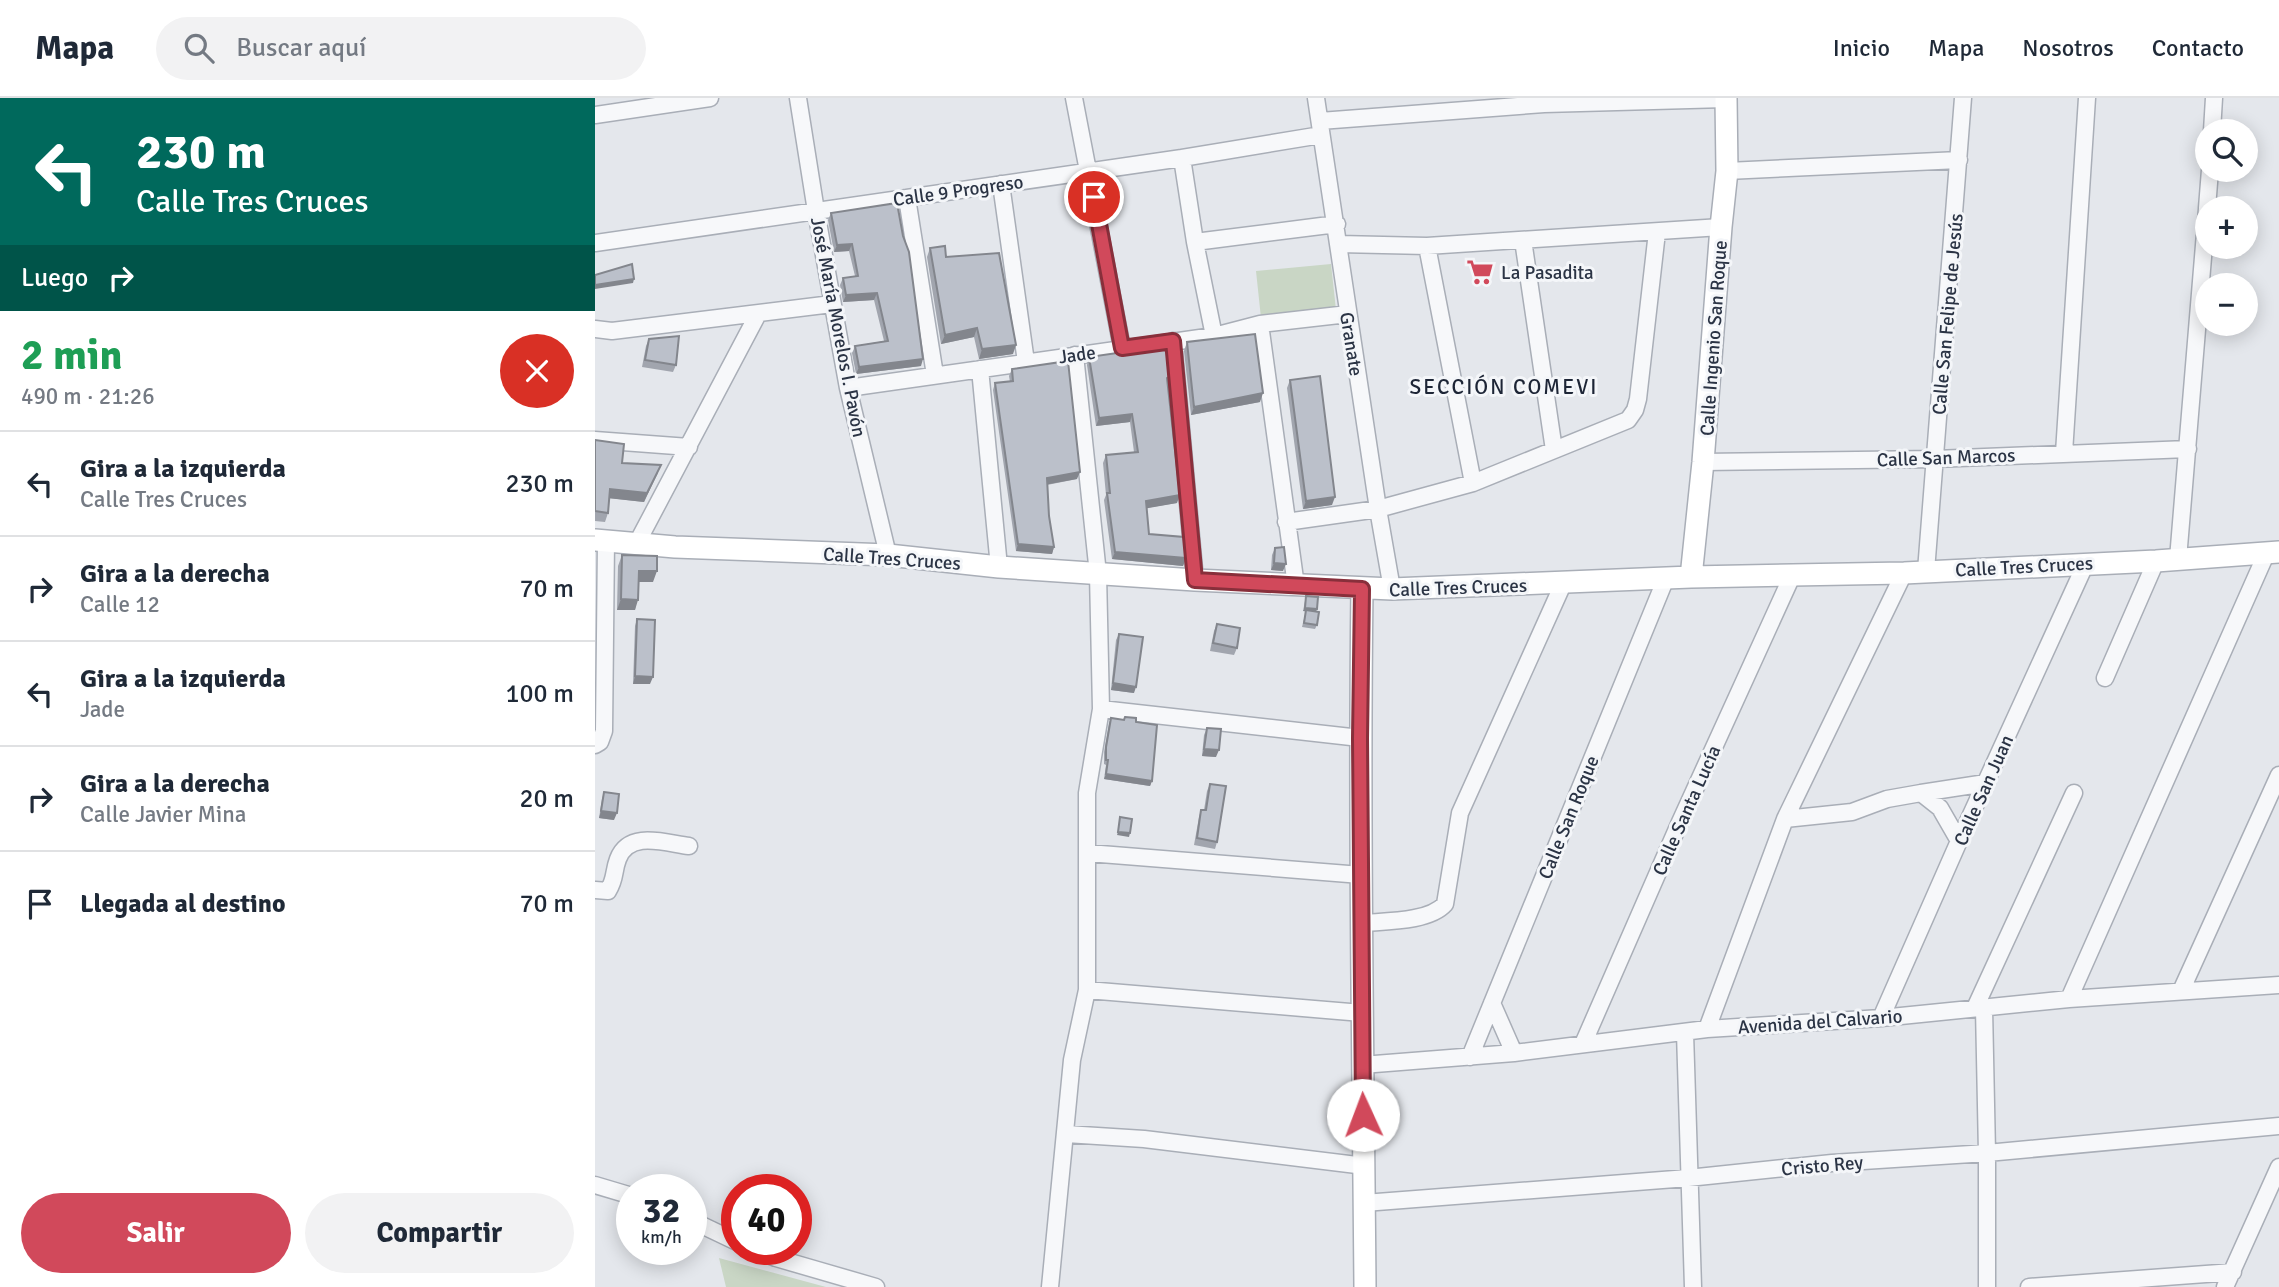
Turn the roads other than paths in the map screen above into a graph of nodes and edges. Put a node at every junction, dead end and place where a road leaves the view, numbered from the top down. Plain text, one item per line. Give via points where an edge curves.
1 (711, 98) edge
2 (799, 98) edge
3 (1074, 98) edge
4 (1316, 98) edge
5 (1726, 98) edge
6 (1963, 98) edge
7 (2087, 98) edge
8 (2214, 98) edge
9 (1544, 101) edge
10 (595, 115) edge
11 (2213, 119) edge
12 (1320, 128) junction
13 (1182, 158) junction
14 (1959, 160) junction
15 (1727, 171) junction
16 (1089, 172) junction
17 (1001, 184) junction
18 (907, 198) junction
19 (816, 211) junction
20 (1337, 224) junction
21 (1721, 226) junction
22 (1657, 232) junction
23 (1523, 240) junction
24 (1195, 242) junction
25 (595, 243) edge
26 (1339, 244) junction
27 (1427, 246) junction
28 (2203, 259) edge
29 (832, 304) junction
30 (758, 314) junction
31 (1348, 314) junction
32 (1260, 324) junction
33 (595, 329) edge
34 (1213, 336) junction
35 (1173, 341) junction
36 (1122, 348) junction
37 (1075, 355) junction
38 (1026, 362) junction
39 (980, 369) junction
40 (935, 375) junction
41 (848, 388) junction
42 (595, 440) edge
43 (689, 447) junction
44 (2188, 449) junction
45 (1554, 450) junction
46 (2064, 453) junction
47 (1935, 458) junction
48 (1703, 463) junction
49 (1473, 483) junction
50 (1378, 509) junction
51 (1286, 522) junction
52 (600, 540) edge
53 (637, 543) junction
54 (2273, 552) edge
55 (888, 555) junction
56 (2167, 560) junction
57 (2086, 563) junction
58 (999, 566) junction
59 (1926, 571) junction
60 (1904, 573) junction
61 (1098, 574) junction
62 (1792, 576) junction
63 (1691, 577) junction
64 (1666, 578) junction
65 (1195, 580) junction
66 (1563, 584) junction
67 (1296, 586) junction
68 (1362, 589) junction
69 (1392, 589) junction
70 (2105, 678) dead end
71 (1101, 709) junction
72 (1360, 738) junction
73 (598, 742) edge
74 (2279, 775) edge
75 (1986, 783) junction
76 (1921, 793) junction
77 (2074, 793) dead end
78 (1785, 819) junction
79 (1959, 841) junction
80 (689, 846) dead end
81 (1088, 853) junction
82 (1361, 875) junction
83 (601, 891) edge
84 (1363, 923) junction
85 (2279, 985) edge
86 (1087, 990) junction
87 (2181, 991) junction
88 (2069, 999) junction
89 (1492, 1003) junction
90 (1979, 1008) junction
91 (1361, 1013) junction
92 (1881, 1018) junction
93 (1707, 1029) junction
94 (1685, 1033) junction
95 (1583, 1044) junction
96 (1514, 1053) junction
97 (1470, 1056) junction
98 (1361, 1065) junction
99 (2279, 1126) edge
100 (1066, 1134) junction
101 (1987, 1153) junction
102 (1364, 1166) junction
103 (2279, 1167) edge
104 (1688, 1178) junction
105 (595, 1185) edge
106 (616, 1191) edge
107 (1364, 1203) junction
108 (800, 1265) edge
109 (2233, 1272) junction
110 (876, 1287) edge
111 (1050, 1287) edge
112 (1365, 1287) edge
113 (1693, 1287) edge
114 (1987, 1287) edge
115 (2029, 1287) edge
116 (2225, 1287) edge

1 - 10 street
2 - 19 street, José María Morelos I. Pavón
3 - 16 street
4 - 12 street, Granate
5 - 9 street, Calle 9 Progreso
5 - 15 street, Calle Ingenio San Roque
6 - 14 street, Calle San Felipe de Jesús
7 - 46 street
8 - 11 street
9 - 12 street, Calle 9 Progreso
12 - 13 street, Calle 9 Progreso
12 - 20 street, Granate
13 - 16 street, Calle 9 Progreso
13 - 24 street
14 - 15 street
14 - 47 street, Calle San Felipe de Jesús
15 - 21 street, Calle Ingenio San Roque
16 - 17 street, Calle 9 Progreso
16 - 36 street
17 - 18 street, Calle 9 Progreso
17 - 38 street
18 - 19 street, Calle 9 Progreso
18 - 40 street
19 - 25 street, Calle 9 Progreso
19 - 29 street, José María Morelos I. Pavón
20 - 24 street
20 - 26 street, Granate
21 - 22 street
21 - 48 street, Calle Ingenio San Roque
22 - 23 street
22 - 45 street via 1635,410 1623,423
23 - 27 street
23 - 45 street
24 - 34 street
26 - 27 street
26 - 31 street, Granate
27 - 49 street
28 - 44 street
29 - 30 street
29 - 41 street, José María Morelos I. Pavón
30 - 33 street via 612,331
30 - 43 street
31 - 32 street, Jade
31 - 50 street, Granate
32 - 34 street, Jade
32 - 51 street
34 - 35 street, Jade
35 - 36 street, Jade
35 - 65 street
36 - 37 street, Jade
37 - 38 street, Jade
37 - 61 street
38 - 39 street, Jade
39 - 40 street, Jade
39 - 58 street
40 - 41 street, Jade
41 - 55 street, José María Morelos I. Pavón
42 - 43 street
43 - 53 street
44 - 46 street, Calle San Marcos
44 - 56 street
45 - 49 street
46 - 47 street, Calle San Marcos
47 - 48 street, Calle San Marcos
47 - 59 street, Calle San Felipe de Jesús
48 - 63 street, Calle Ingenio San Roque
49 - 50 street
50 - 51 street
50 - 69 street, Granate
51 - 67 street
52 - 53 street, Calle Tres Cruces
52 - 73 street via 604,731
53 - 55 street, Calle Tres Cruces
54 - 56 street, Calle Tres Cruces
54 - 88 street
55 - 58 street, Calle Tres Cruces
56 - 57 street, Calle Tres Cruces
56 - 70 street
57 - 59 street, Calle Tres Cruces
57 - 75 street, Calle San Juan
58 - 61 street, Calle Tres Cruces
59 - 60 street, Calle Tres Cruces
60 - 62 street, Calle Tres Cruces
60 - 78 street
61 - 65 street, Calle Tres Cruces
61 - 71 street
62 - 63 street, Calle Tres Cruces
62 - 95 street, Calle Santa Lucía
63 - 64 street, Calle Tres Cruces
64 - 66 street, Calle Tres Cruces
64 - 89 street, Calle San Roque
65 - 67 street, Calle Tres Cruces
66 - 69 street, Calle Tres Cruces
66 - 84 street via 1460,813 1445,904 1418,917
67 - 68 street, Calle Tres Cruces
68 - 69 street, Calle Tres Cruces
68 - 72 street
71 - 72 street
71 - 81 street via 1087,793
72 - 82 street
74 - 87 street
75 - 76 street
75 - 79 street, Calle San Juan
76 - 78 street via 1851,812
76 - 79 street via 1940,808
77 - 90 street
78 - 93 street
79 - 92 street, Calle San Juan
80 - 83 street via 630,842 616,861 614,881
81 - 82 street
81 - 86 street
82 - 84 street
84 - 91 street
85 - 87 street, Avenida del Calvario
86 - 91 street
86 - 100 street via 1072,1060
87 - 88 street, Avenida del Calvario
88 - 90 street, Avenida del Calvario
89 - 96 street
89 - 97 street, Calle San Roque
90 - 92 street, Avenida del Calvario
90 - 101 street
91 - 98 street
92 - 93 street, Avenida del Calvario
93 - 94 street, Avenida del Calvario
94 - 95 street, Avenida del Calvario
94 - 104 street
95 - 96 street, Avenida del Calvario
96 - 97 street, Avenida del Calvario
97 - 98 street, Avenida del Calvario
98 - 102 street
99 - 101 street, Cristo Rey
100 - 102 street
100 - 111 street
101 - 104 street, Cristo Rey
101 - 114 street
102 - 107 street
103 - 109 street
104 - 107 street, Cristo Rey
104 - 113 street
105 - 106 street
107 - 112 street
108 - 110 street
109 - 115 street
109 - 116 street

